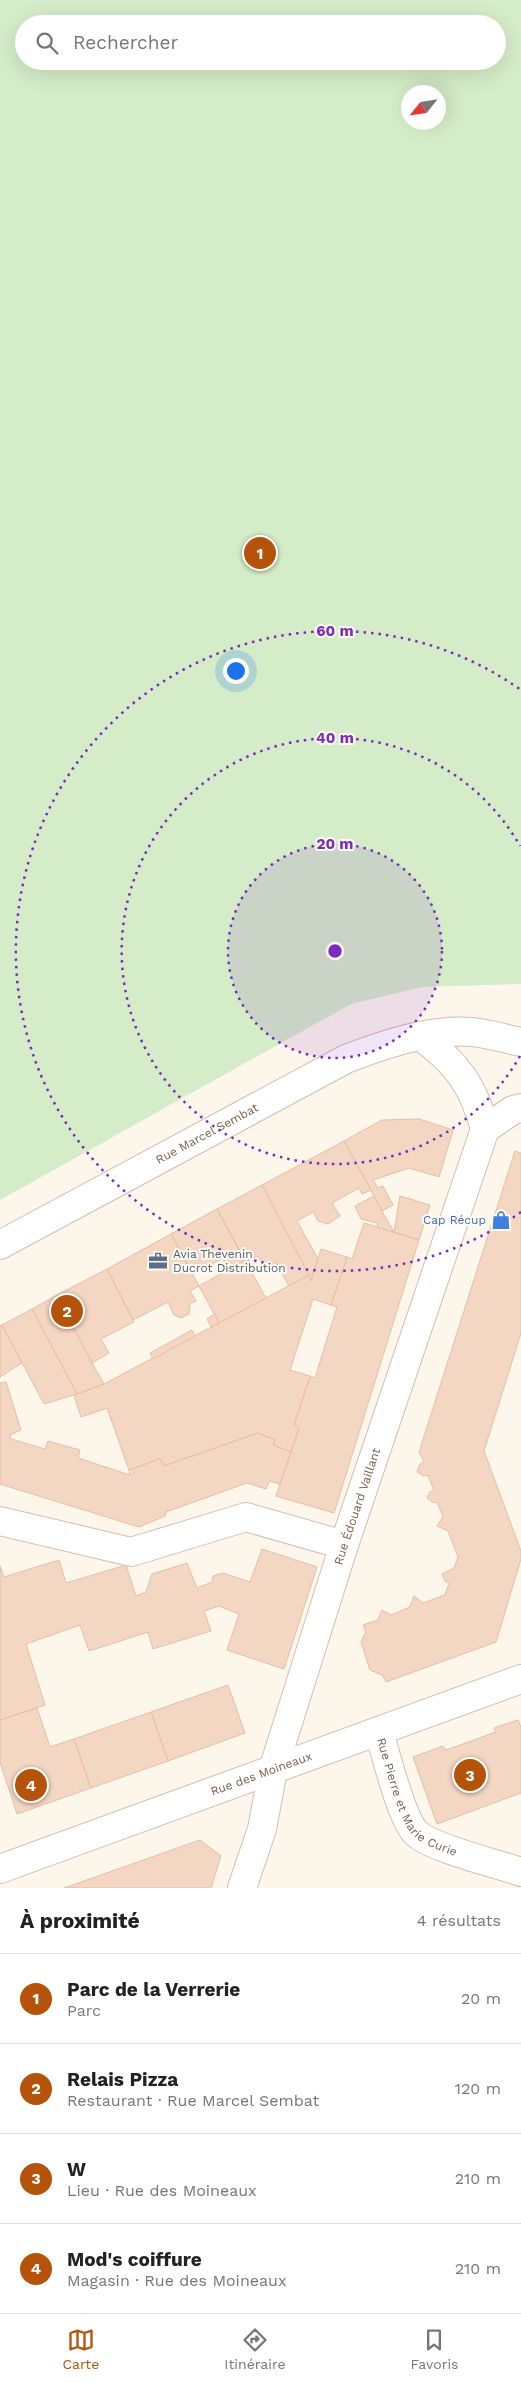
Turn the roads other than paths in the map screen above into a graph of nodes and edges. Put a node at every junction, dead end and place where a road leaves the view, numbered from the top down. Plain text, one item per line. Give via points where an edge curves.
1 (420, 1036) junction
2 (521, 1042) edge
3 (521, 1108) edge
4 (485, 1129) junction
5 (0, 1245) edge
6 (0, 1521) edge
7 (344, 1545) junction
8 (521, 1679) edge
9 (379, 1732) junction
10 (273, 1770) junction
11 (4, 1868) edge
12 (521, 1872) edge
13 (242, 1888) edge

1 - 2 street, Rue Marcel Sembat via 472,1032
1 - 4 street via 457,1067 472,1090
1 - 5 street, Rue Marcel Sembat via 384,1044 346,1059
3 - 4 street
4 - 7 street, Rue Édouard Vaillant
6 - 7 street via 131,1552 246,1517
7 - 10 street, Rue Édouard Vaillant
8 - 9 street, Rue des Moineaux
9 - 10 street, Rue des Moineaux
9 - 12 street, Rue Pierre et Marie Curie via 407,1818 416,1833 433,1843
10 - 11 street, Rue des Moineaux
10 - 13 street, Rue Édouard Vaillant via 262,1829

